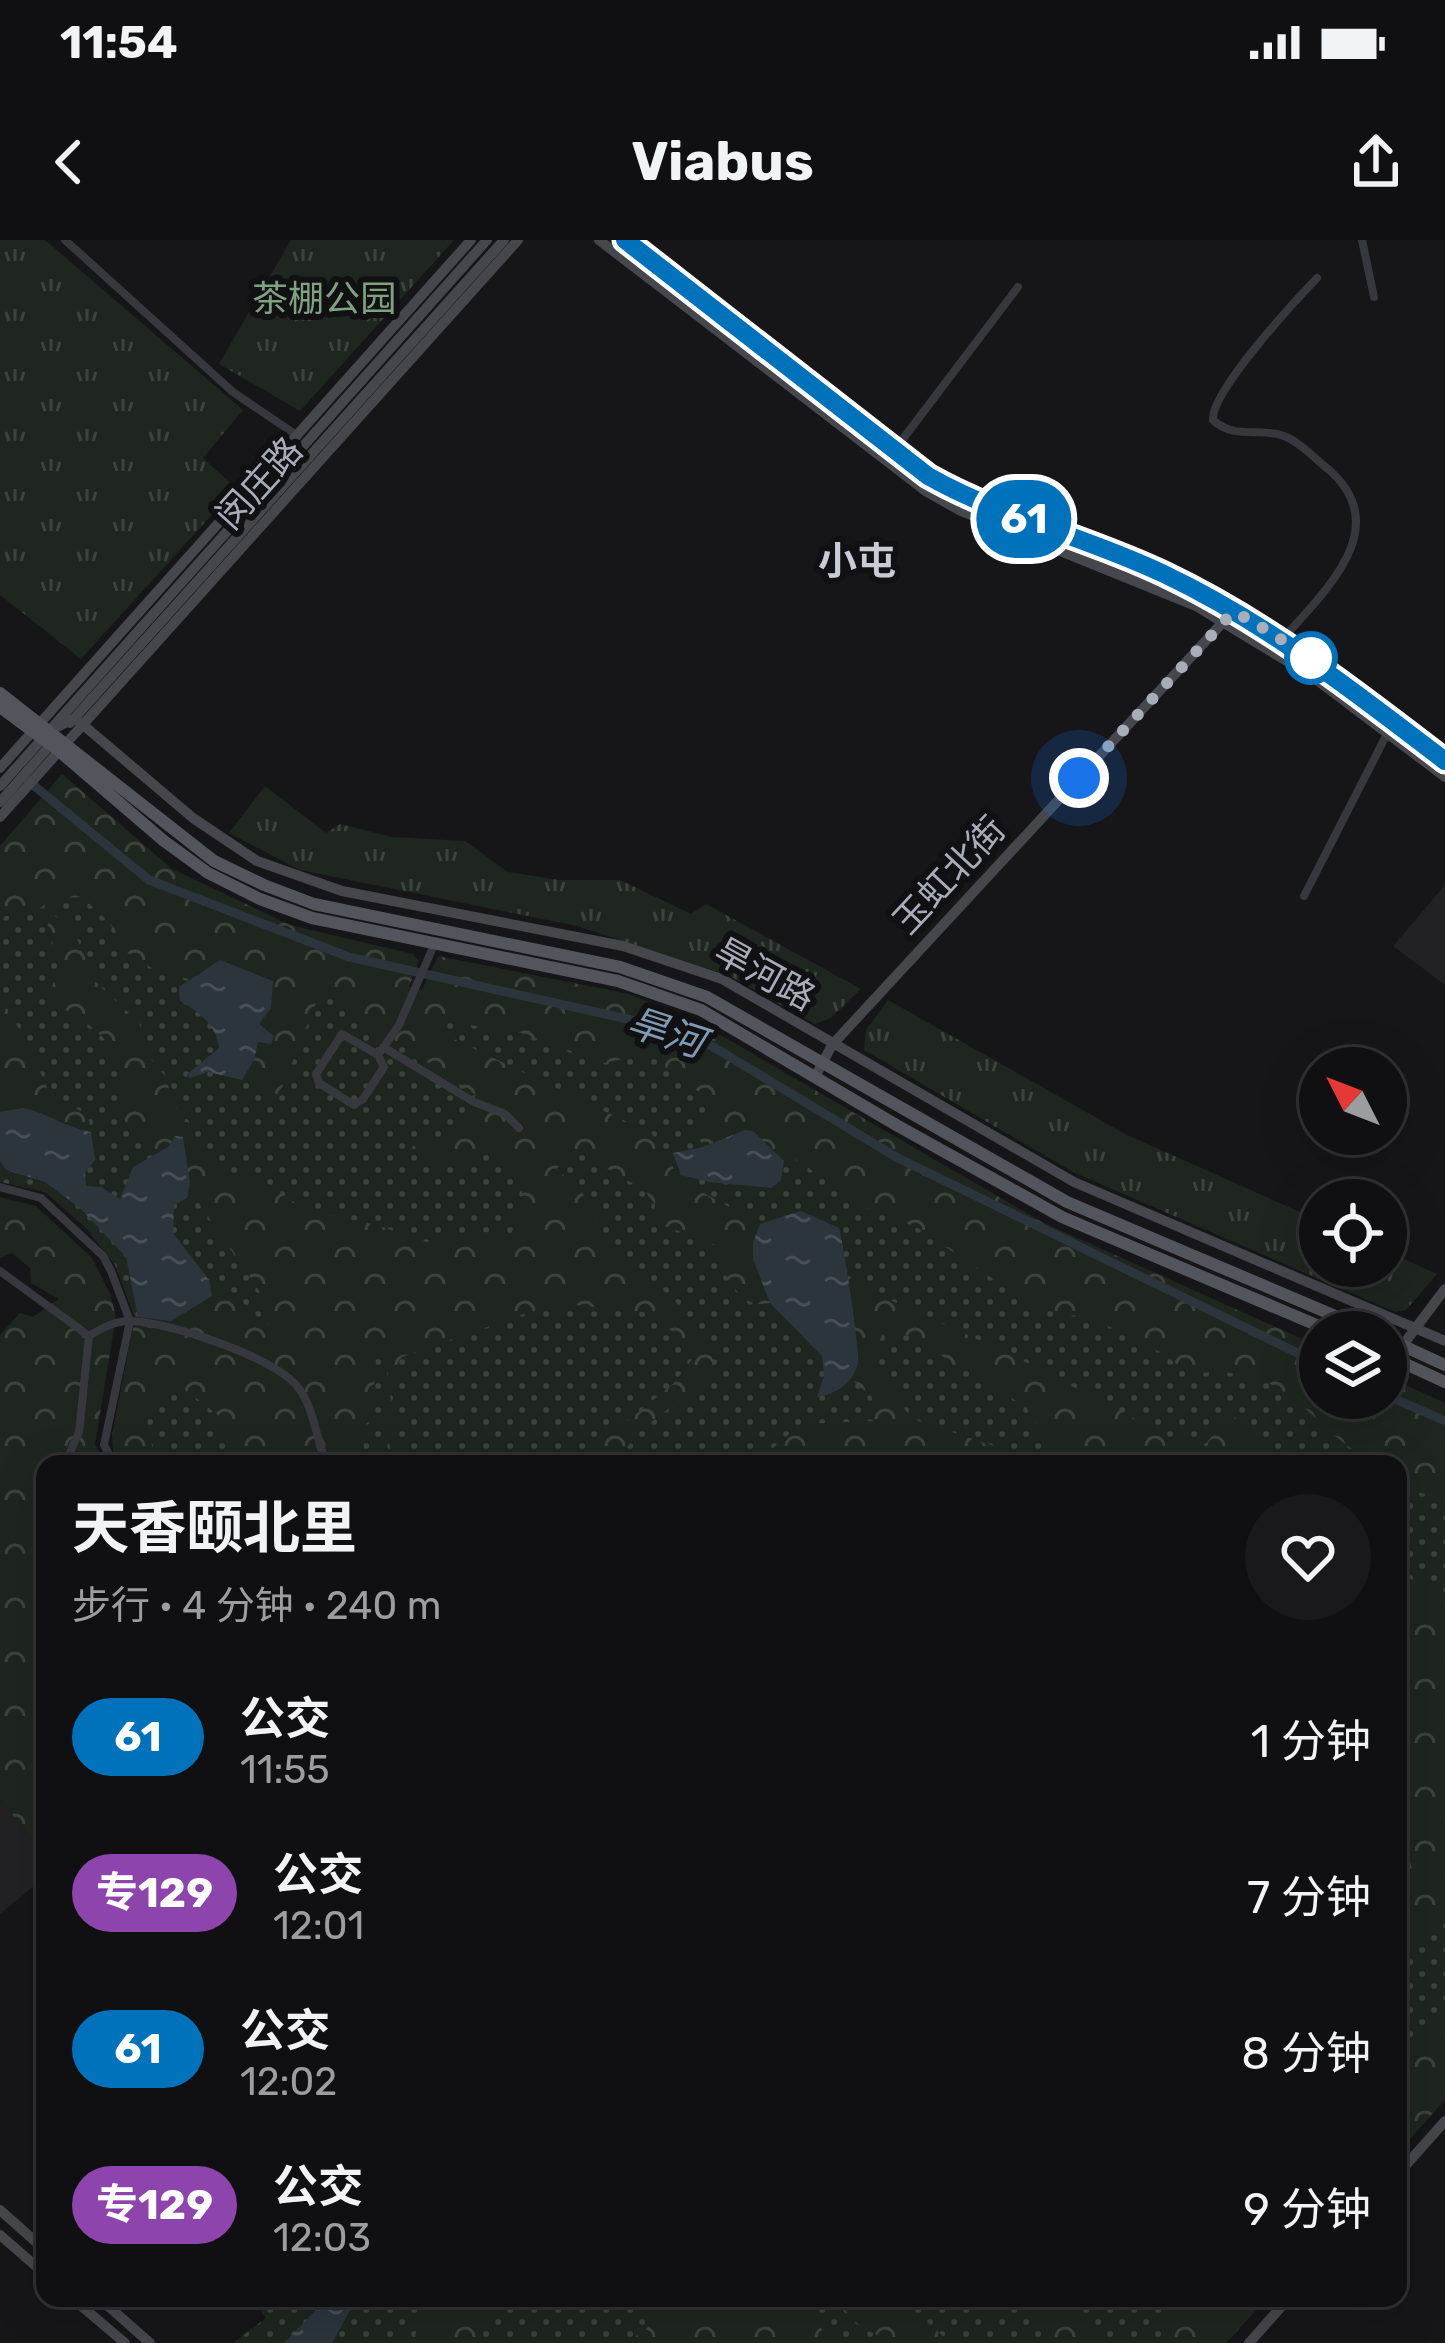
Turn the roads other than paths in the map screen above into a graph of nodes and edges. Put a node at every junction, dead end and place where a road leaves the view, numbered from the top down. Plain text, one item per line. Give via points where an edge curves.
1 (65, 240) edge
2 (471, 240) edge
3 (487, 240) edge
4 (504, 240) edge
5 (518, 240) edge
6 (599, 240) edge
7 (625, 240) edge
8 (1362, 240) edge
9 (1317, 278) dead end
10 (1018, 287) dead end
11 (1374, 297) dead end
12 (301, 438) junction
13 (894, 450) junction
14 (884, 462) junction
15 (171, 592) junction
16 (146, 601) junction
17 (1227, 617) junction
18 (1282, 640) junction
19 (0, 692) edge
20 (0, 707) edge
21 (79, 721) junction
22 (1390, 727) junction
23 (50, 737) junction
24 (33, 757) junction
25 (1445, 761) edge
26 (1445, 777) edge
27 (10, 781) edge
28 (0, 802) edge
29 (0, 817) edge
30 (1304, 896) dead end
31 (432, 949) junction
32 (724, 1013) junction
33 (832, 1046) junction
34 (381, 1051) junction
35 (824, 1062) junction
36 (815, 1077) junction
37 (519, 1128) dead end
38 (0, 1187) edge
39 (0, 1270) edge
40 (1445, 1289) edge
41 (1325, 1311) edge
42 (1299, 1318) edge
43 (130, 1321) junction
44 (1414, 1327) junction
45 (88, 1336) junction
46 (1407, 1338) edge
47 (1445, 1341) edge
48 (1407, 1347) edge
49 (1407, 1365) edge
50 (1445, 1365) edge
51 (1445, 1382) edge
52 (69, 1455) edge
53 (109, 1455) edge
54 (324, 1455) edge
55 (1445, 2120) edge
56 (1407, 2164) edge
57 (0, 2210) edge
58 (0, 2236) edge
59 (36, 2242) edge
60 (36, 2266) edge
61 (83, 2307) edge
62 (109, 2307) edge
63 (1280, 2307) edge
64 (124, 2343) edge
65 (150, 2343) edge
66 (1249, 2343) edge

1 - 12 street via 233,392
2 - 12 street, 闵庄路
3 - 12 street, 闵庄路
4 - 21 street, 闵庄路
5 - 21 street, 闵庄路
6 - 14 street
7 - 13 street
8 - 11 street
9 - 18 street via 1264,333 1212,413 1229,431 1297,443 1339,478 1353,511 1355,548
10 - 13 street
12 - 15 street, 闵庄路
12 - 16 street, 闵庄路
13 - 14 street
13 - 17 street via 972,499 1161,572
14 - 17 street via 959,510
15 - 16 street
15 - 23 street, 闵庄路
16 - 23 street, 闵庄路
17 - 18 street via 1247,618
17 - 22 street
17 - 33 street, 玉虹北街
18 - 22 street
19 - 23 main road, 旱河路
20 - 23 main road, 旱河路
21 - 23 street
21 - 23 street, 闵庄路
21 - 33 street, 旱河路 via 194,818 273,868 342,891 672,959 722,979
22 - 25 street
22 - 26 street
22 - 30 street
23 - 24 street, 闵庄路
23 - 24 street, 闵庄路
23 - 31 main road, 旱河路 via 208,873 312,918
23 - 32 main road, 旱河路 via 214,861 264,886 314,904 620,967 667,981
24 - 27 street
24 - 27 street
27 - 28 street
27 - 29 street
31 - 32 main road, 旱河路 via 618,981
31 - 34 street
32 - 35 main road, 旱河路
32 - 36 main road, 旱河路
33 - 35 street, 玉虹北街
33 - 44 street, 旱河路 via 1074,1182
34 - 34 street via 342,1034 316,1074 319,1083 354,1105 384,1067
34 - 37 street
35 - 36 street, 玉虹北街
35 - 41 main road, 旱河路 via 1067,1202
36 - 42 main road, 旱河路 via 1062,1217
38 - 43 street via 41,1198 103,1256
39 - 45 street
40 - 44 street
43 - 45 street
43 - 53 street via 104,1445
43 - 54 street via 226,1344 290,1379
44 - 46 street
44 - 47 street, 旱河路
45 - 52 street via 79,1432
48 - 50 main road
49 - 51 main road
55 - 56 street
57 - 59 street
58 - 60 street
61 - 64 street
62 - 65 street
63 - 66 street

